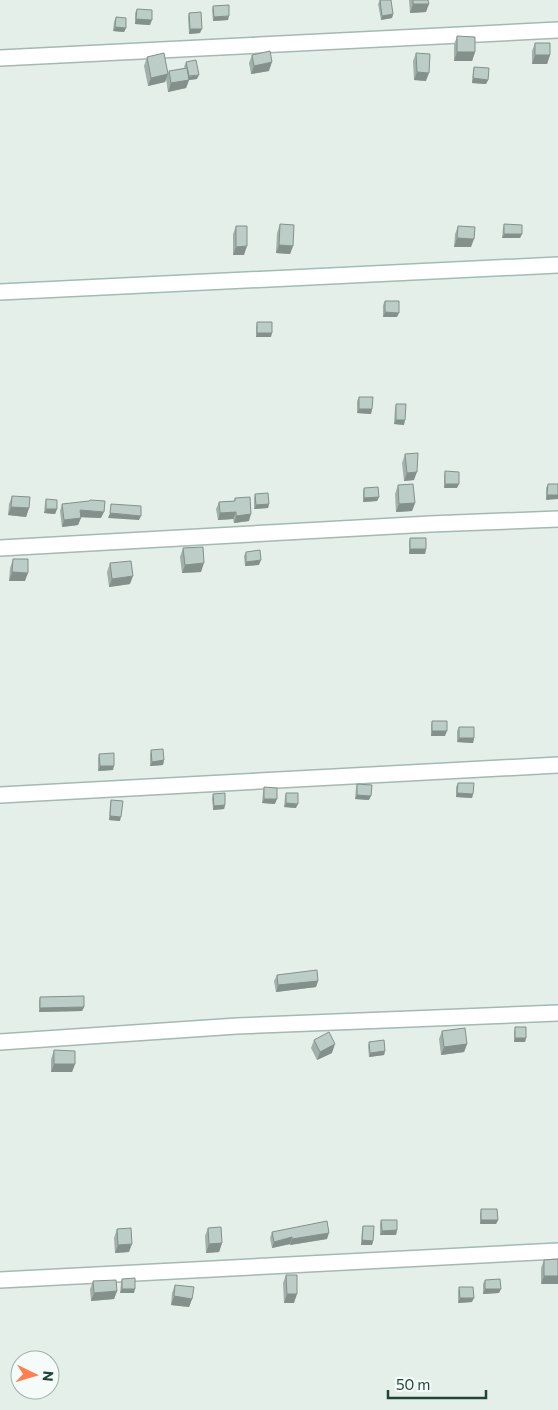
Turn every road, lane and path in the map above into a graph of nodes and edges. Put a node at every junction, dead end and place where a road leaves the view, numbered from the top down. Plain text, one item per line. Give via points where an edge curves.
1 (558, 30) edge
2 (0, 58) edge
3 (558, 265) edge
4 (0, 292) edge
5 (558, 519) edge
6 (0, 548) edge
7 (558, 764) edge
8 (0, 795) edge
9 (558, 1013) edge
10 (0, 1042) edge
11 (558, 1252) edge
12 (0, 1280) edge

1 - 2 street
3 - 4 street
5 - 6 street
7 - 8 street
9 - 10 street via 237,1026
11 - 12 street

